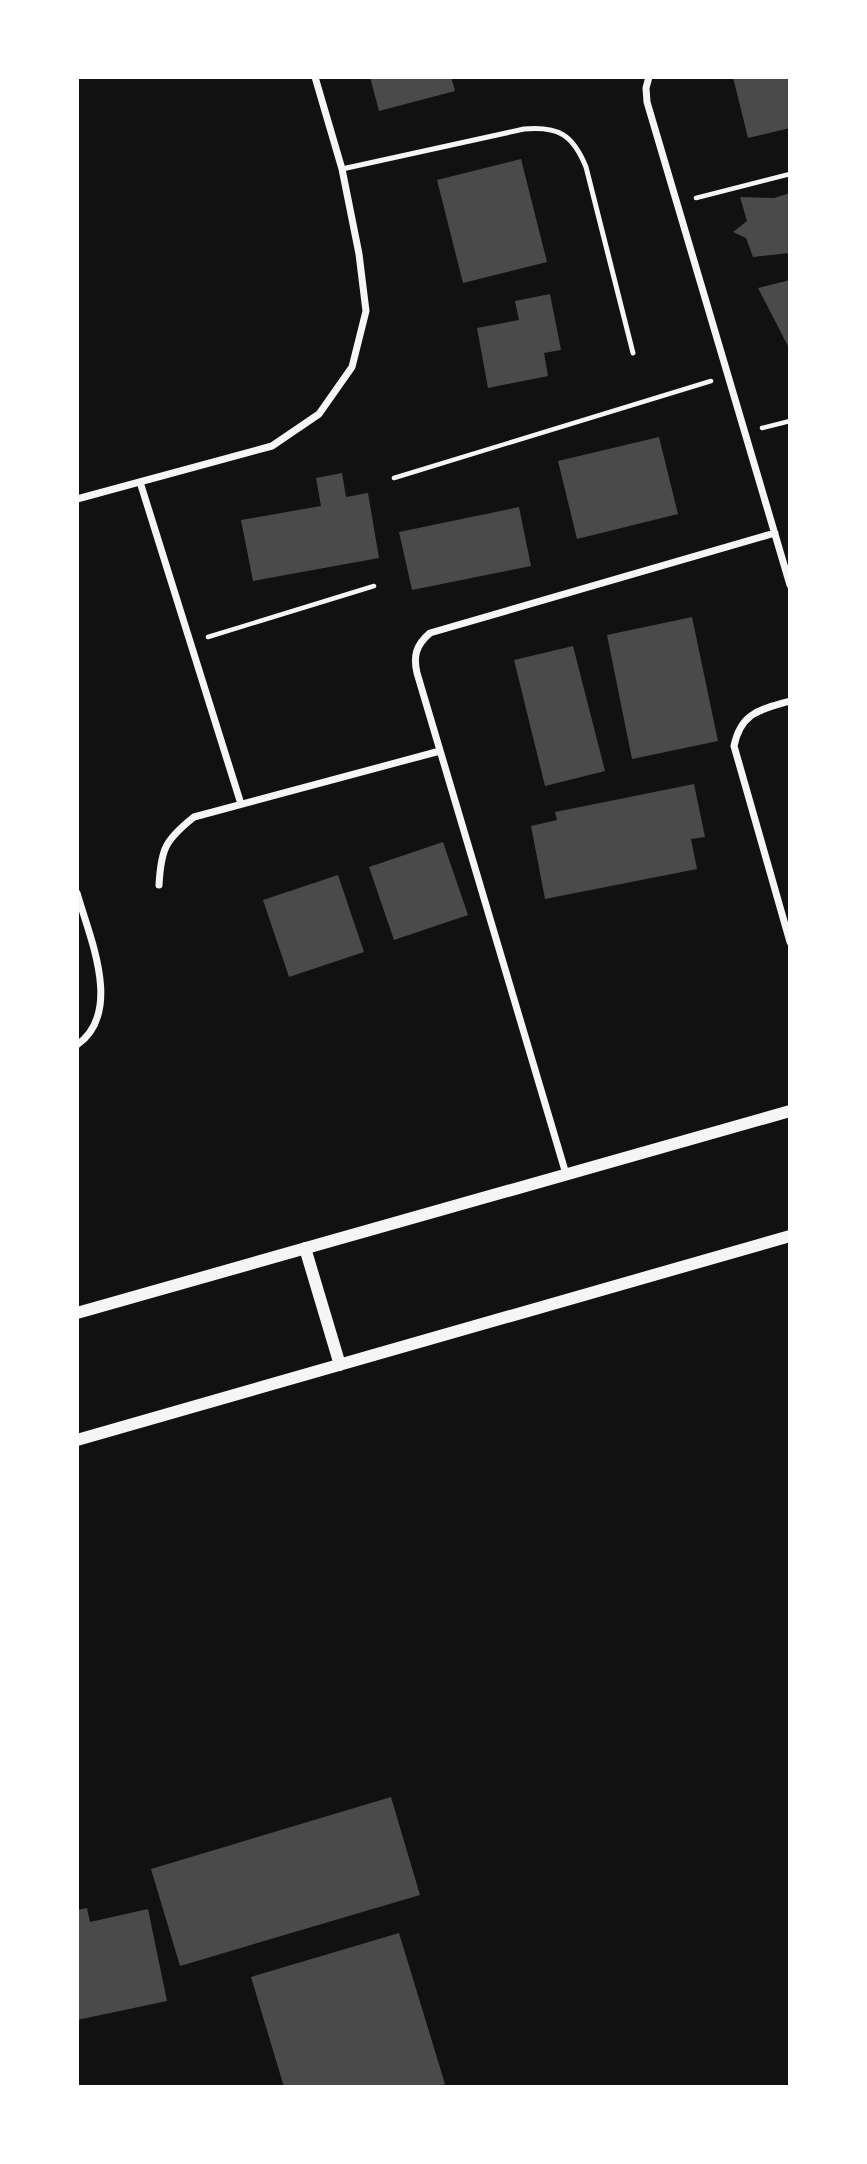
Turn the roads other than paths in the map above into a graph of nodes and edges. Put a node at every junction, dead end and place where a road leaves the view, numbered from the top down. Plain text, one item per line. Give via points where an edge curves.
1 (315, 77) edge
2 (649, 77) edge
3 (342, 169) junction
4 (633, 353) dead end
5 (140, 482) junction
6 (77, 499) edge
7 (775, 533) junction
8 (790, 585) edge
9 (790, 701) edge
10 (440, 751) junction
11 (241, 804) junction
12 (159, 886) dead end
13 (77, 893) edge
14 (790, 942) edge
15 (77, 1045) edge
16 (790, 1111) edge
17 (566, 1174) junction
18 (790, 1236) edge
19 (305, 1248) junction
20 (77, 1313) edge
21 (340, 1365) junction
22 (77, 1440) edge

1 - 3 street
2 - 7 street via 647,102
3 - 4 lane via 524,129 544,127 564,134 578,148 586,167
3 - 5 street via 366,312 352,367 319,414 272,446
5 - 6 street
5 - 11 street
7 - 8 street
7 - 10 street via 430,633 422,640 414,662
9 - 14 street via 758,710 745,719 734,746
10 - 11 street
10 - 17 street
11 - 12 street via 194,817 173,834 160,858
13 - 15 street via 101,978 102,1001 95,1023
16 - 17 street
17 - 19 street
18 - 21 street
19 - 20 street
19 - 21 street
21 - 22 street

